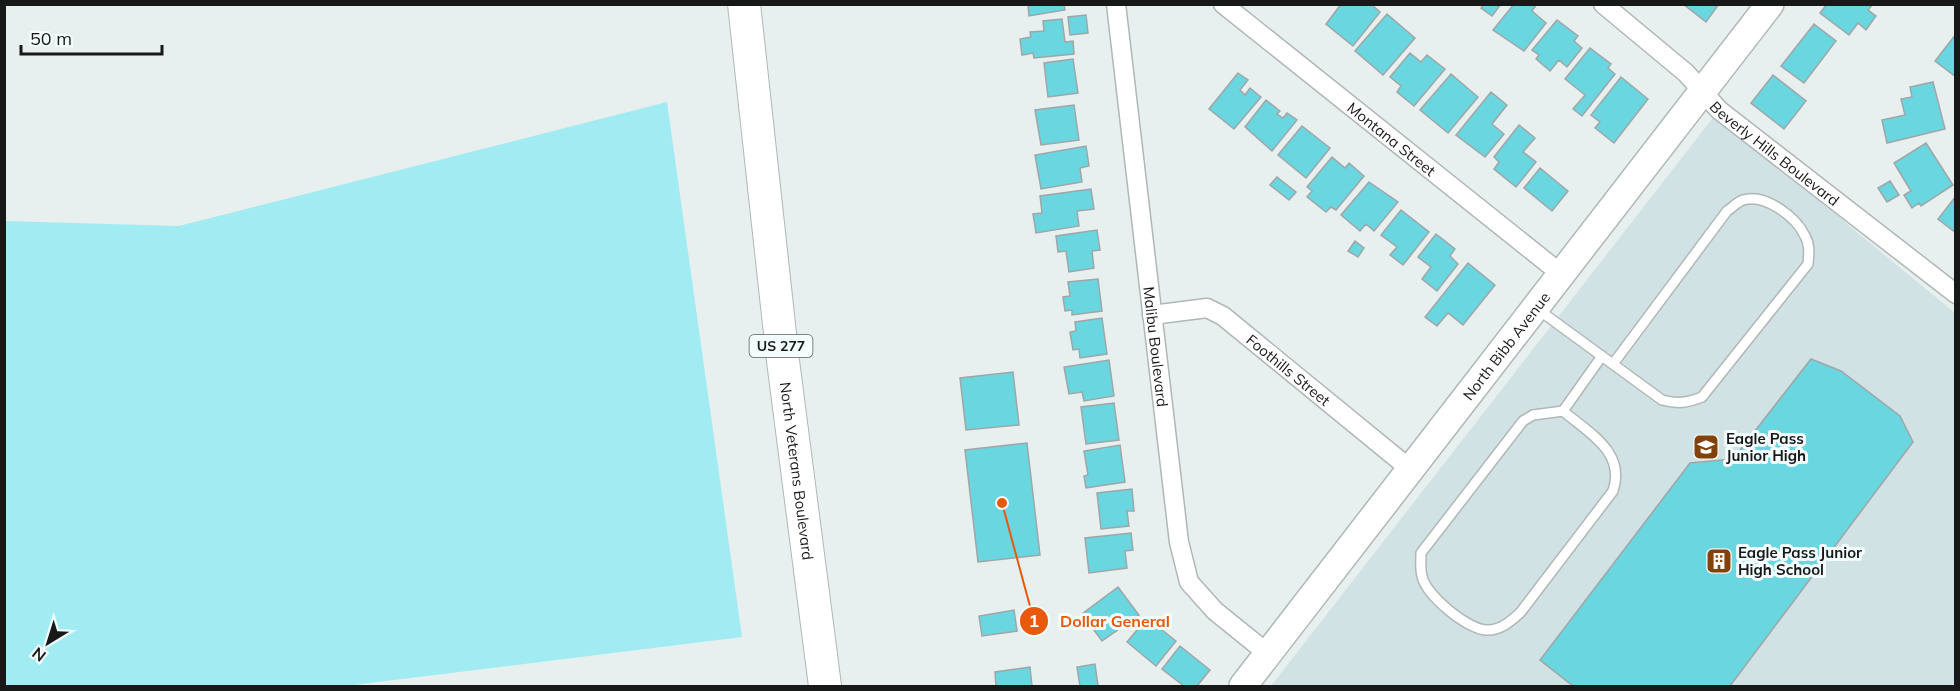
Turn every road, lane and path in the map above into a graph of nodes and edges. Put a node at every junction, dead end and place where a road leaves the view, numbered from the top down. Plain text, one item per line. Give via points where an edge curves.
1 (744, 4) edge
2 (1116, 4) edge
3 (1223, 4) edge
4 (1603, 4) edge
5 (1770, 4) edge
6 (1702, 92) junction
7 (1560, 273) junction
8 (1956, 294) edge
9 (1534, 307) junction
10 (1152, 315) junction
11 (1602, 356) junction
12 (1613, 364) junction
13 (1563, 411) junction
14 (1410, 469) junction
15 (1268, 653) junction
16 (825, 687) edge
17 (1243, 687) edge

1 - 16 highway, North Veterans Boulevard / US 277 via 783,361
2 - 10 street, Malibu Boulevard
3 - 7 street, Montana Street
4 - 6 street, Beverly Hills Boulevard via 1686,73
5 - 6 main road, North Bibb Avenue
6 - 7 main road, North Bibb Avenue
6 - 8 street, Beverly Hills Boulevard via 1719,110
7 - 9 main road, North Bibb Avenue
9 - 11 lane
9 - 14 main road, North Bibb Avenue
10 - 14 street, Foothills Street via 1206,308 1223,316
10 - 15 street, Malibu Boulevard via 1179,542 1189,582 1215,611
11 - 12 lane
11 - 13 lane
12 - 12 lane via 1662,400 1677,404 1702,397 1808,264 1809,248 1804,234 1779,209 1764,201 1743,200 1727,211
13 - 13 lane via 1533,415 1523,421 1421,553 1422,576 1432,597 1473,627 1488,630 1508,624 1520,613 1613,491 1618,475 1613,459 1600,441
14 - 15 main road, North Bibb Avenue
15 - 17 main road, North Bibb Avenue

